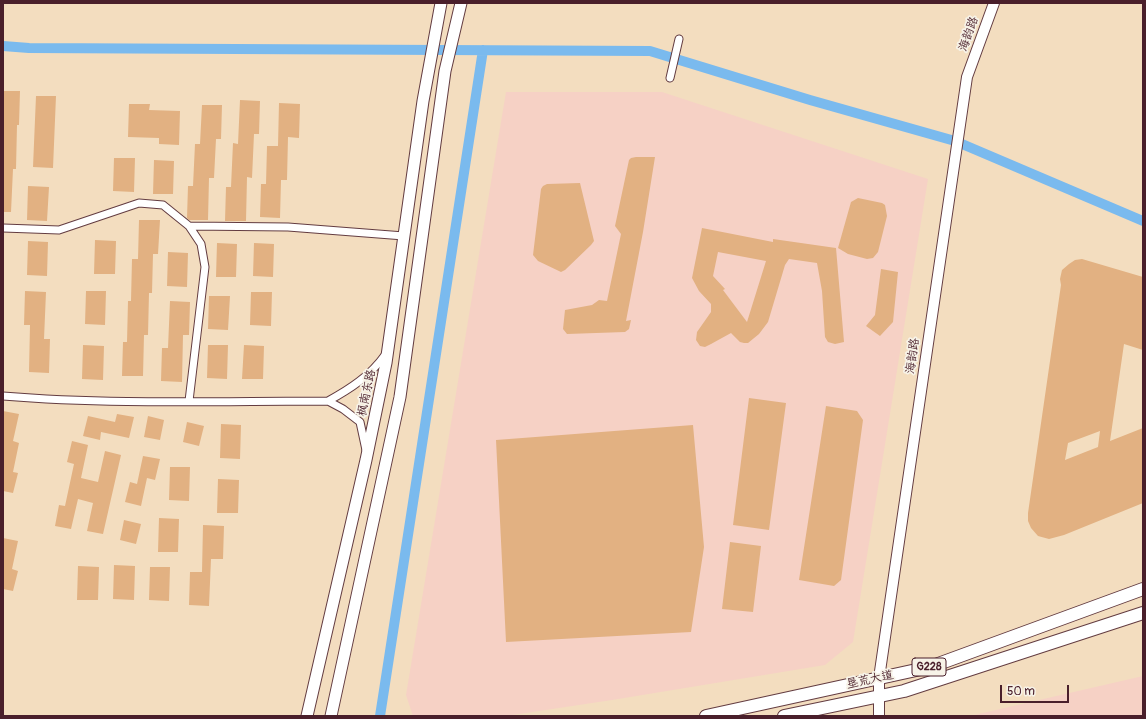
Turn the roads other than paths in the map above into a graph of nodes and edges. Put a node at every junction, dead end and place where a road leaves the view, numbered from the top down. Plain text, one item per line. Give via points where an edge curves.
1 (441, 3) edge
2 (461, 3) edge
3 (994, 3) edge
4 (679, 39) dead end
5 (670, 78) dead end
6 (189, 226) junction
7 (3, 228) edge
8 (404, 236) junction
9 (388, 352) junction
10 (3, 396) edge
11 (189, 401) junction
12 (328, 401) junction
13 (367, 453) junction
14 (1143, 589) edge
15 (1143, 612) edge
16 (878, 678) junction
17 (879, 696) junction
18 (307, 716) edge
19 (331, 716) edge
20 (706, 716) edge
21 (784, 716) edge
22 (879, 716) edge

1 - 8 main road, 枫南东路 via 428,70
2 - 19 main road via 445,71 400,397
3 - 16 main road, 海韵路 via 967,77
4 - 5 street
6 - 7 street via 163,205 139,203 59,230
6 - 8 street via 288,227
6 - 11 street via 201,244 205,267
8 - 9 main road, 枫南东路
9 - 12 street via 368,376
9 - 13 main road, 枫南东路
10 - 11 street via 43,400
11 - 12 street
12 - 13 street via 360,422
13 - 18 main road, 枫南东路
14 - 16 highway, 垦荒大道 / G228 via 930,667
15 - 17 highway, 垦荒大道 / G228 via 904,691
16 - 17 main road, 海韵路
16 - 20 highway, 垦荒大道 / G228
17 - 21 highway, 垦荒大道 / G228
17 - 22 main road, 海韵路

